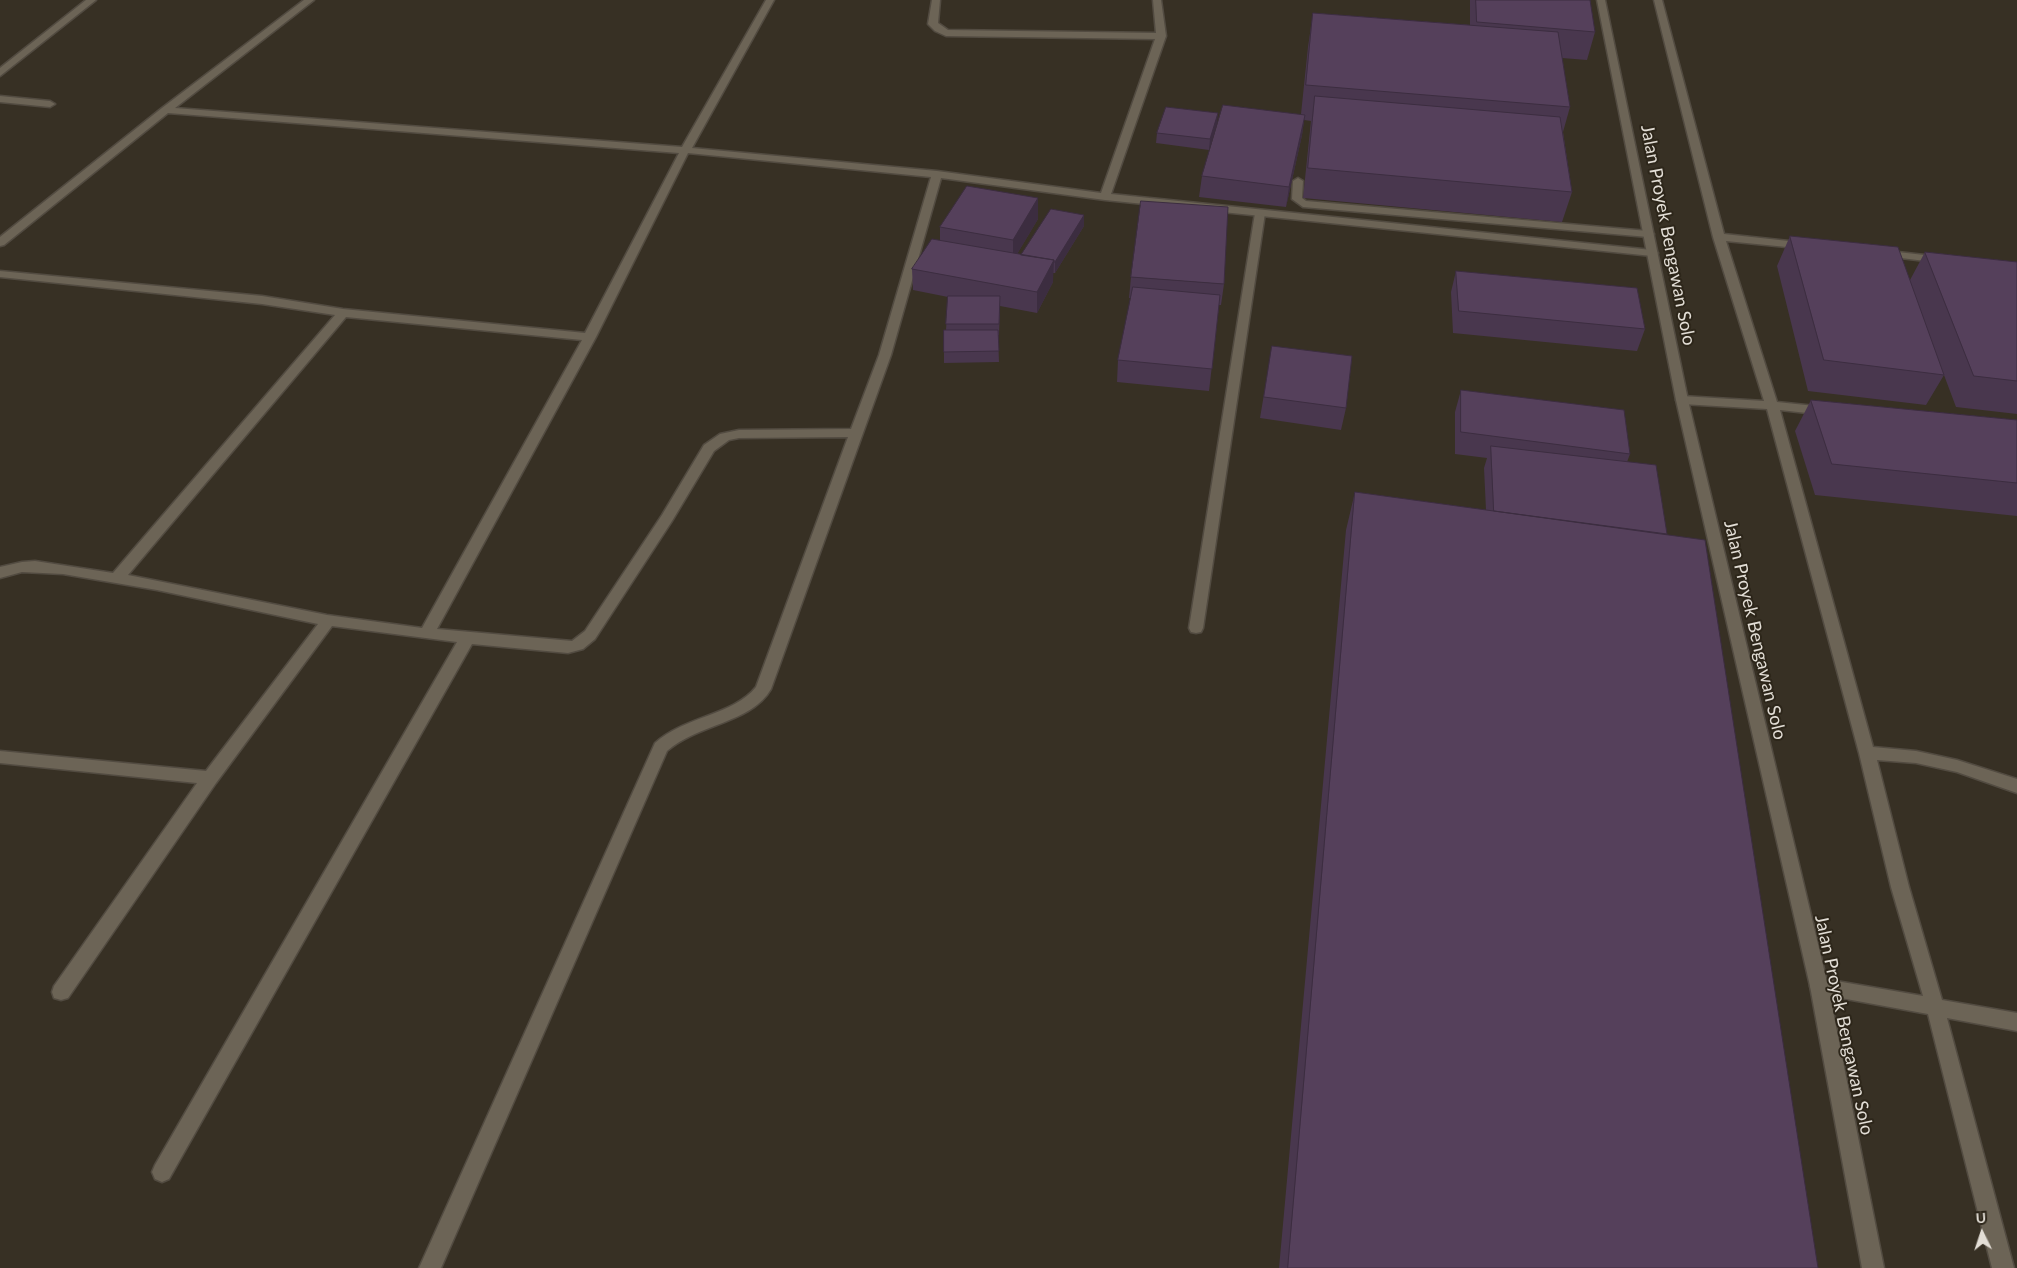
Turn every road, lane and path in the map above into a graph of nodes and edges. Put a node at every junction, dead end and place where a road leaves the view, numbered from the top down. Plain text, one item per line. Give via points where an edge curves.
1 (92, 0) edge
2 (310, 0) edge
3 (770, 0) edge
4 (936, 0) edge
5 (1157, 0) edge
6 (1601, 0) edge
7 (1658, 0) edge
8 (1161, 36) junction
9 (0, 73) edge
10 (0, 99) edge
11 (50, 104) dead end
12 (166, 110) junction
13 (685, 150) junction
14 (937, 174) junction
15 (1298, 181) edge
16 (1106, 197) junction
17 (1260, 213) junction
18 (1648, 234) junction
19 (1719, 237) junction
20 (0, 243) edge
21 (1818, 247) edge
22 (1868, 252) edge
23 (1652, 253) junction
24 (1958, 261) edge
25 (0, 274) edge
26 (343, 313) junction
27 (590, 337) junction
28 (1682, 400) junction
29 (1772, 405) junction
30 (1840, 413) edge
31 (858, 433) junction
32 (0, 573) edge
33 (117, 578) junction
34 (328, 620) junction
35 (1196, 628) dead end
36 (427, 633) junction
37 (468, 637) junction
38 (1867, 754) junction
39 (0, 757) edge
40 (210, 778) junction
41 (2017, 786) edge
42 (1819, 986) junction
43 (60, 992) dead end
44 (1935, 1007) junction
45 (2017, 1022) edge
46 (162, 1172) dead end
47 (430, 1268) edge
48 (1873, 1268) edge
49 (2003, 1268) edge

1 - 9 street
2 - 12 street
3 - 13 street
4 - 8 street via 933,24 946,33
5 - 8 street
6 - 18 street, Jalan Proyek Bengawan Solo
7 - 19 street
8 - 16 street
10 - 11 street
12 - 13 street
12 - 20 street
13 - 14 street
13 - 27 street
14 - 16 street
14 - 31 street
15 - 18 street via 1297,199 1303,204
16 - 17 street
17 - 23 street
17 - 35 street
18 - 23 street, Jalan Proyek Bengawan Solo
19 - 21 street
19 - 29 street
22 - 24 street
23 - 28 street, Jalan Proyek Bengawan Solo
25 - 26 street via 262,300
26 - 27 street
26 - 33 street
27 - 36 street
28 - 29 street
28 - 42 street, Jalan Proyek Bengawan Solo
29 - 30 street
29 - 38 street
31 - 37 street via 739,434 720,440 709,448 625,584 590,635 580,644 568,647
31 - 47 street via 760,695 746,705 677,732 661,747
32 - 33 street via 26,565
33 - 34 street
34 - 36 street
34 - 40 street
36 - 37 street
37 - 46 street
38 - 41 street via 1916,757 1957,766
38 - 44 street via 1900,888
39 - 40 street
40 - 43 street
42 - 44 street
42 - 48 street, Jalan Proyek Bengawan Solo
44 - 45 street
44 - 49 street

